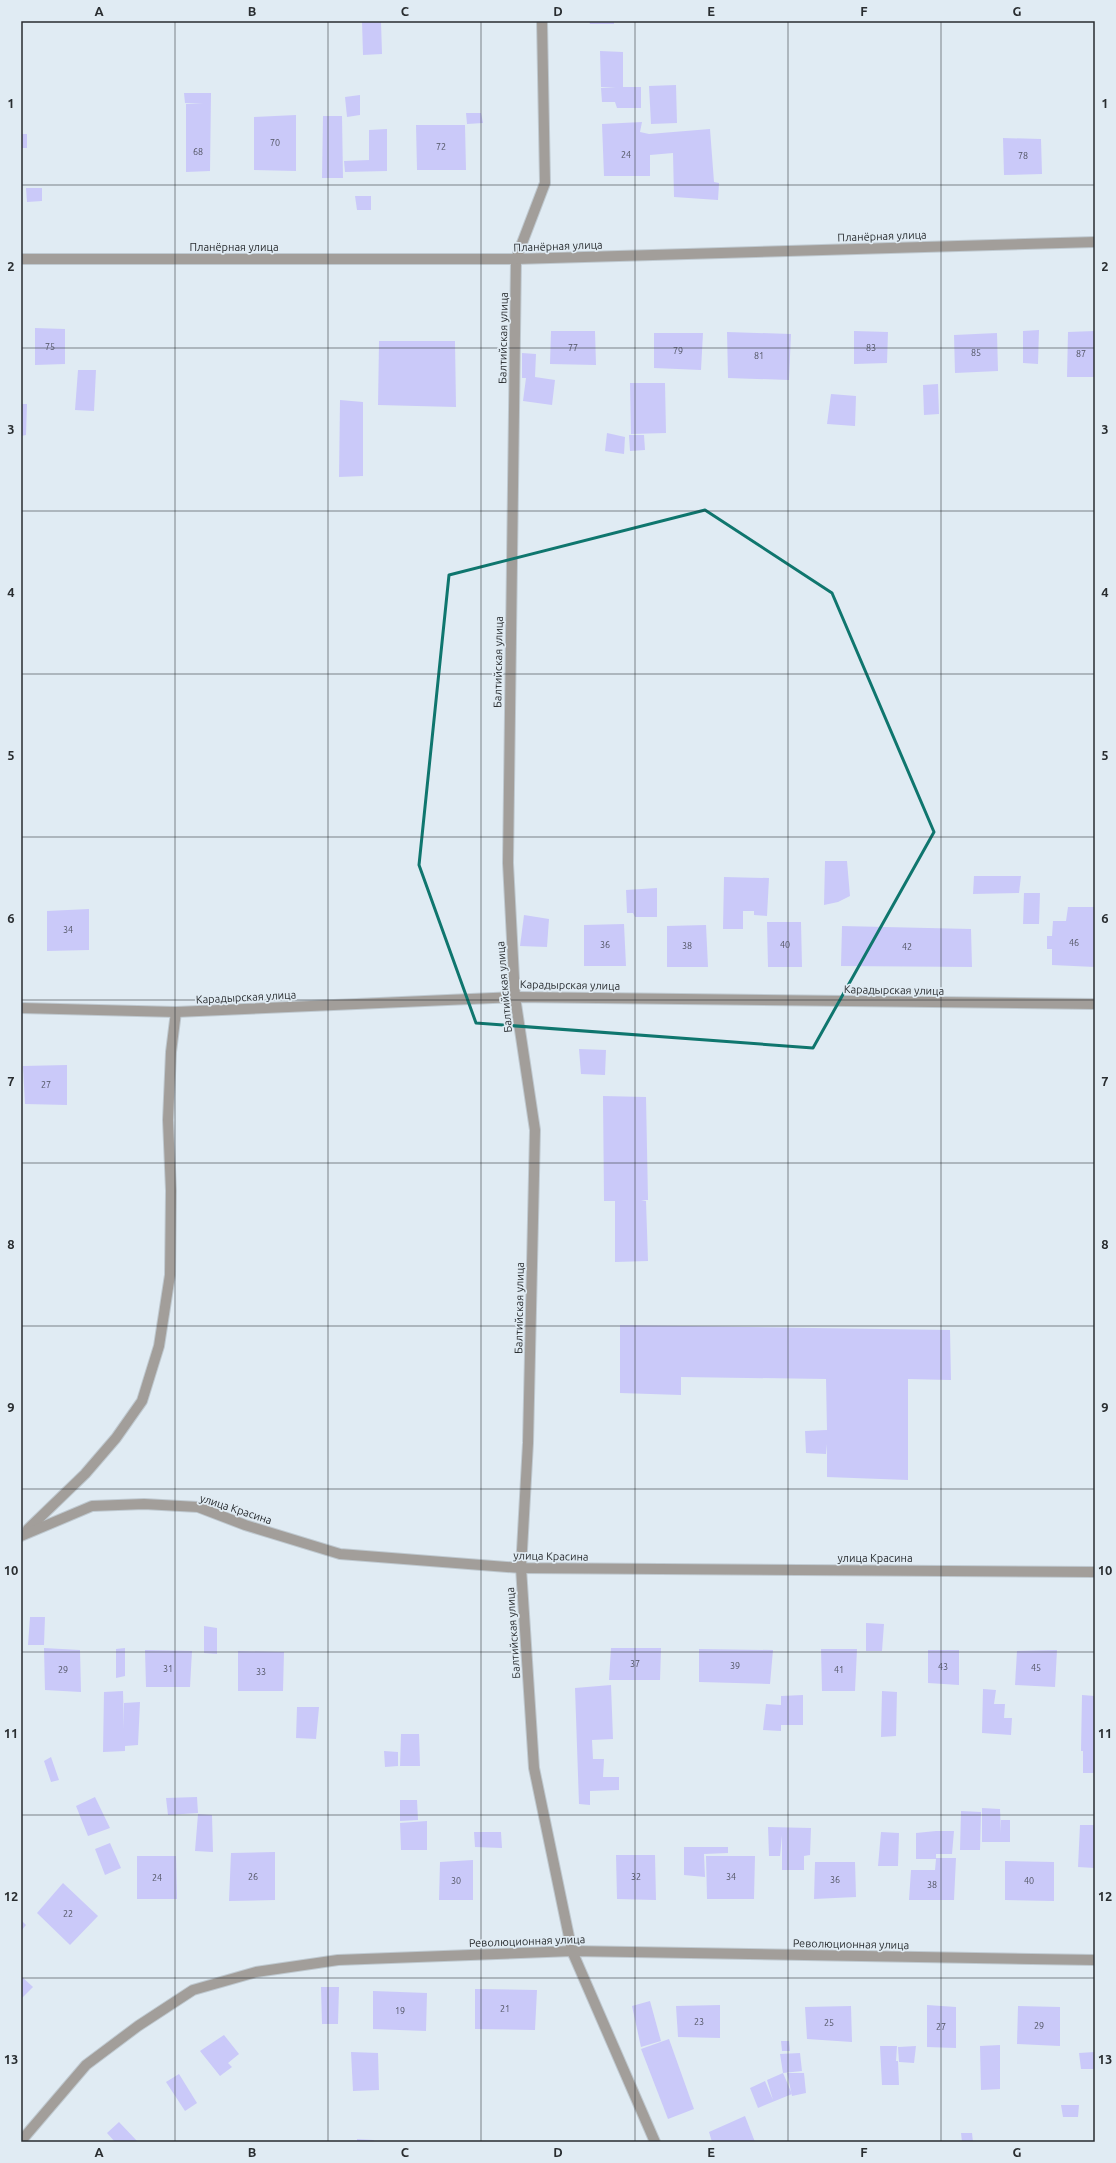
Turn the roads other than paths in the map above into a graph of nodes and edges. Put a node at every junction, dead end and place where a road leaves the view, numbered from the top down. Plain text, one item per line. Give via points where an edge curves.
1 (542, 21) edge
2 (1095, 242) edge
3 (21, 259) edge
4 (516, 259) junction
5 (515, 996) junction
6 (1095, 1004) edge
7 (21, 1008) edge
8 (176, 1012) junction
9 (22, 1535) edge
10 (521, 1568) junction
11 (1095, 1572) edge
12 (572, 1951) junction
13 (1095, 1960) edge
14 (21, 2141) edge
15 (656, 2142) edge

1 - 4 street, Балтийская улица via 546,183
2 - 4 street, Планёрная улица
3 - 4 street, Планёрная улица
4 - 5 street, Балтийская улица via 508,862
5 - 6 street, Карадырская улица
5 - 8 street, Карадырская улица
5 - 10 street, Балтийская улица via 535,1130 528,1444
7 - 8 street, Карадырская улица
8 - 9 street via 171,1052 168,1120 171,1191 170,1275 159,1346 142,1402 116,1438 85,1474
9 - 10 street, улица Красина via 92,1506 144,1504 198,1507 245,1525 340,1554
10 - 11 street, улица Красина
10 - 12 street, Балтийская улица via 534,1768
12 - 13 street, Революционная улица
12 - 14 street, Революционная улица via 338,1960 256,1972 193,1990 138,2026 86,2065
12 - 15 street, Балтийская улица

